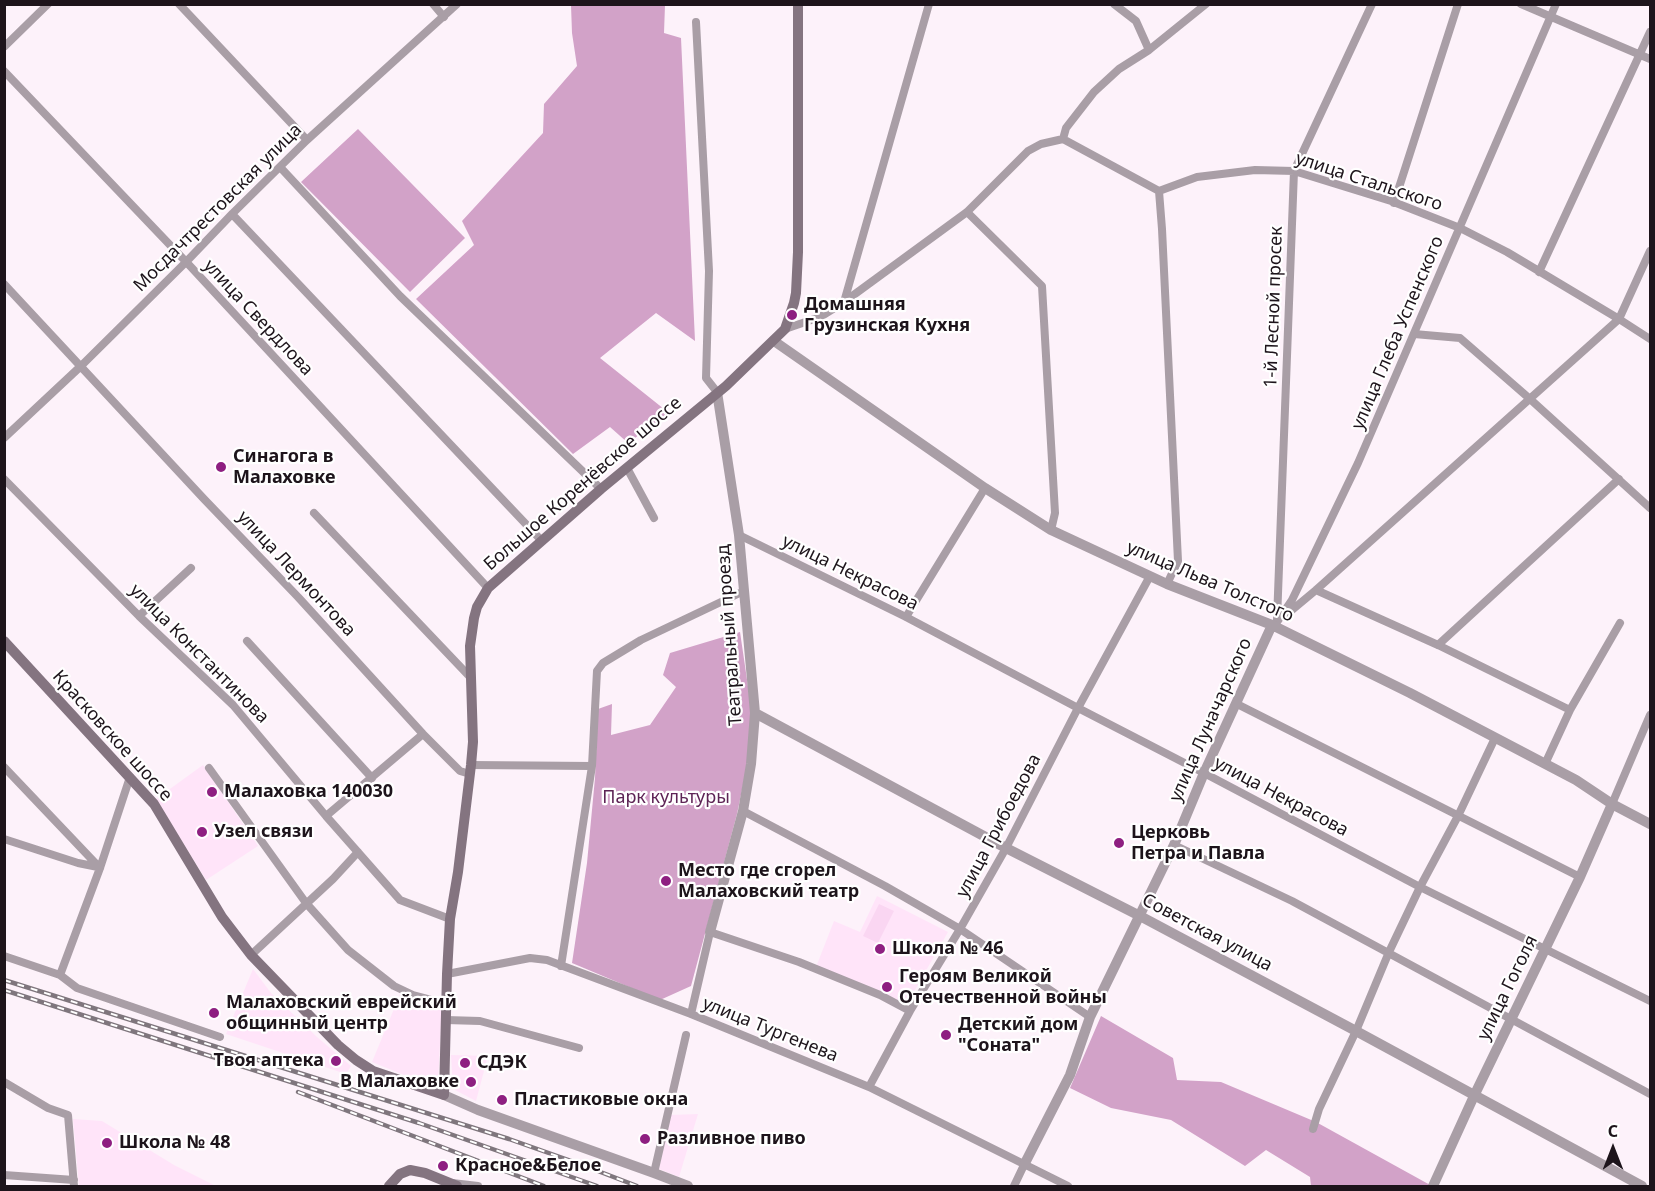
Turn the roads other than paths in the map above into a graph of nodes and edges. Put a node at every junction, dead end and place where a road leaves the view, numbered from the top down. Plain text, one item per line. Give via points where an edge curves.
1 (48, 4) edge
2 (179, 4) edge
3 (433, 4) edge
4 (457, 4) edge
5 (798, 4) edge
6 (929, 4) edge
7 (1114, 4) edge
8 (1206, 4) edge
9 (1372, 4) edge
10 (1458, 4) edge
11 (1521, 4) edge
12 (1556, 4) edge
13 (444, 17) junction
14 (1551, 17) junction
15 (696, 22) dead end
16 (1650, 32) edge
17 (4, 47) edge
18 (1149, 50) junction
19 (1641, 55) junction
20 (1650, 59) edge
21 (4, 71) edge
22 (1063, 139) junction
23 (308, 140) junction
24 (280, 167) junction
25 (1294, 171) junction
26 (1159, 191) junction
27 (1394, 203) junction
28 (967, 212) junction
29 (232, 214) junction
30 (1460, 228) junction
31 (1650, 251) edge
32 (186, 262) junction
33 (1539, 272) junction
34 (4, 284) edge
35 (844, 302) junction
36 (1619, 319) junction
37 (784, 329) junction
38 (1414, 334) junction
39 (1650, 339) edge
40 (774, 341) junction
41 (81, 366) junction
42 (717, 392) junction
43 (1530, 399) junction
44 (4, 438) edge
45 (627, 468) junction
46 (1619, 478) junction
47 (4, 479) edge
48 (985, 488) junction
49 (601, 489) junction
50 (1650, 508) edge
51 (314, 513) dead end
52 (654, 518) dead end
53 (1051, 530) junction
54 (739, 535) junction
55 (541, 540) junction
56 (191, 568) dead end
57 (1150, 576) junction
58 (1167, 584) junction
59 (488, 588) junction
60 (1316, 590) junction
61 (744, 591) junction
62 (139, 616) junction
63 (906, 617) junction
64 (1620, 623) dead end
65 (1274, 624) junction
66 (4, 641) edge
67 (247, 641) dead end
68 (1438, 645) junction
69 (471, 678) junction
70 (1236, 704) junction
71 (1078, 708) junction
72 (1570, 710) junction
73 (755, 712) junction
74 (1650, 715) edge
75 (423, 734) junction
76 (1647, 736) edge
77 (1495, 738) junction
78 (1545, 764) junction
79 (592, 766) junction
80 (4, 767) edge
81 (209, 768) dead end
82 (471, 770) junction
83 (1204, 773) junction
84 (130, 777) junction
85 (372, 778) junction
86 (1612, 804) junction
87 (743, 811) junction
88 (326, 816) junction
89 (1458, 816) junction
90 (1650, 824) edge
91 (4, 839) edge
92 (1174, 845) junction
93 (1006, 848) junction
94 (358, 852) junction
95 (100, 868) junction
96 (1580, 877) junction
97 (1420, 887) junction
98 (306, 903) junction
99 (1140, 916) junction
100 (450, 919) junction
101 (960, 929) junction
102 (710, 932) junction
103 (1546, 949) junction
104 (1389, 952) junction
105 (251, 955) junction
106 (4, 956) edge
107 (561, 966) junction
108 (447, 974) junction
109 (60, 975) junction
110 (1650, 1001) edge
111 (447, 1004) junction
112 (910, 1011) junction
113 (691, 1014) junction
114 (1090, 1017) junction
115 (1511, 1018) junction
116 (446, 1020) junction
117 (1356, 1031) junction
118 (686, 1035) dead end
119 (220, 1037) dead end
120 (579, 1048) dead end
121 (4, 1082) edge
122 (870, 1087) junction
123 (1650, 1094) edge
124 (444, 1095) junction
125 (1474, 1096) junction
126 (1313, 1129) dead end
127 (1024, 1164) junction
128 (654, 1173) junction
129 (4, 1175) edge
130 (74, 1183) edge
131 (454, 1185) edge
132 (389, 1186) edge
133 (478, 1186) edge
134 (688, 1186) edge
135 (1014, 1186) edge
136 (1068, 1186) edge
137 (1433, 1186) edge
138 (1642, 1186) edge

1 - 17 street
2 - 23 street
3 - 13 street
4 - 13 street, Мосдачтрестовская улица
5 - 37 main road, Большое Коренёвское шоссе via 798,252 796,293
6 - 35 street
7 - 18 street via 1136,21
8 - 18 street
9 - 25 street, 1-й Лесной просек
10 - 27 street
11 - 14 street
12 - 14 street, улица Глеба Успенского
13 - 23 street, Мосдачтрестовская улица
14 - 19 street
14 - 30 street, улица Глеба Успенского
15 - 42 street via 709,271 706,378
16 - 19 street
18 - 22 street via 1119,69 1094,92 1066,128
19 - 20 street
19 - 33 street
21 - 32 street, улица Свердлова
22 - 26 street
22 - 28 street via 1028,151
23 - 24 street, Мосдачтрестовская улица
24 - 29 street, Мосдачтрестовская улица
24 - 49 street via 395,291
25 - 26 street, улица Стальского via 1255,170 1197,177
25 - 27 street, улица Стальского
25 - 65 street, 1-й Лесной просек
26 - 58 street via 1178,561
27 - 30 street, улица Стальского
28 - 35 street
28 - 53 street via 1042,286 1055,513
29 - 32 street, Мосдачтрестовская улица
29 - 55 street
30 - 33 street, улица Стальского
30 - 38 street, улица Глеба Успенского
31 - 36 street
32 - 41 street, Мосдачтрестовская улица
32 - 59 street, улица Свердлова
33 - 36 street, улица Стальского
34 - 41 street, улица Лермонтова
35 - 37 street
36 - 39 street, улица Стальского
36 - 43 street
37 - 40 main road, Большое Коренёвское шоссе
38 - 43 street via 1460,338
38 - 65 street, улица Глеба Успенского via 1292,600
40 - 42 main road, Большое Коренёвское шоссе
40 - 48 street, улица Льва Толстого
41 - 44 street, Мосдачтрестовская улица
41 - 75 street, улица Лермонтова
42 - 45 main road, Большое Коренёвское шоссе
42 - 54 street, Театральный проезд
43 - 46 street
43 - 60 street
45 - 49 main road, Большое Коренёвское шоссе
45 - 52 street
46 - 50 street
46 - 68 street
47 - 62 street, улица Константинова
48 - 53 street, улица Льва Толстого
48 - 63 street
49 - 55 main road, Большое Коренёвское шоссе
51 - 69 street
53 - 57 street, улица Льва Толстого
54 - 61 street, Театральный проезд
54 - 63 street, улица Некрасова
55 - 59 main road, Большое Коренёвское шоссе
56 - 62 street
57 - 58 street, улица Льва Толстого
57 - 71 street, улица Грибоедова
58 - 65 street, улица Льва Толстого
59 - 69 main road, Большое Коренёвское шоссе via 474,618
60 - 65 street
60 - 68 street
61 - 73 street, Театральный проезд
61 - 79 street via 641,640 603,663 597,671
62 - 88 street, улица Константинова via 233,705
63 - 71 street, улица Некрасова
64 - 72 street
65 - 70 street, улица Луначарского
65 - 77 street, улица Льва Толстого
66 - 84 main road, Красковское шоссе
67 - 85 street
68 - 72 street
69 - 82 main road, Большое Коренёвское шоссе
70 - 83 street, улица Луначарского
70 - 89 street
71 - 83 street, улица Некрасова
71 - 93 street, улица Грибоедова
72 - 78 street
73 - 87 street, Театральный проезд
73 - 93 street, Советская улица
74 - 76 street
75 - 82 street, улица Лермонтова via 460,771
75 - 85 street
76 - 86 street
77 - 78 street, улица Льва Толстого
77 - 89 street
78 - 86 street, улица Льва Толстого
79 - 82 street
79 - 107 street
80 - 95 street
81 - 98 street
82 - 100 main road, Большое Коренёвское шоссе
83 - 92 street, улица Луначарского
83 - 97 street, улица Некрасова
84 - 95 street
84 - 105 main road, Красковское шоссе via 154,804 222,917
85 - 88 street
86 - 90 street, улица Льва Толстого
86 - 96 street, улица Гоголя
87 - 101 street
87 - 102 street, Театральный проезд
88 - 94 street, улица Константинова
89 - 96 street
89 - 97 street
91 - 95 street
92 - 99 street, улица Луначарского
92 - 104 street
93 - 99 street, Советская улица
93 - 101 street, улица Грибоедова
94 - 98 street
94 - 100 street, улица Константинова via 400,900
95 - 109 street
96 - 103 street, улица Гоголя
97 - 103 street, улица Некрасова
97 - 104 street
98 - 105 street
98 - 111 street via 348,950 394,986
99 - 114 street, улица Луначарского
99 - 117 street, Советская улица
100 - 108 main road, Большое Коренёвское шоссе
101 - 112 street, улица Грибоедова
101 - 114 street
102 - 112 street via 799,962
102 - 113 street, Театральный проезд
103 - 110 street, улица Некрасова
103 - 115 street, улица Гоголя
104 - 115 street
104 - 117 street
105 - 124 main road, Красковское шоссе via 356,1060 385,1076
106 - 109 street
107 - 108 street, улица Тургенева via 530,958
107 - 113 street, улица Тургенева
108 - 111 main road, Большое Коренёвское шоссе
109 - 119 street via 77,988
111 - 116 main road, Большое Коренёвское шоссе
112 - 122 street, улица Грибоедова
113 - 122 street, улица Тургенева
114 - 127 street, улица Луначарского via 1070,1076
115 - 123 street
115 - 125 street, улица Гоголя
116 - 120 street via 480,1021
116 - 124 main road, Большое Коренёвское шоссе
117 - 125 street, Советская улица
117 - 126 street
118 - 128 street
121 - 130 street via 68,1115
122 - 127 street, улица Тургенева
124 - 128 street
125 - 137 street, улица Гоголя
125 - 138 street, Советская улица
127 - 135 street, улица Луначарского
127 - 136 street, улица Тургенева
128 - 134 street
129 - 130 street
131 - 132 main road via 410,1170
131 - 133 street

